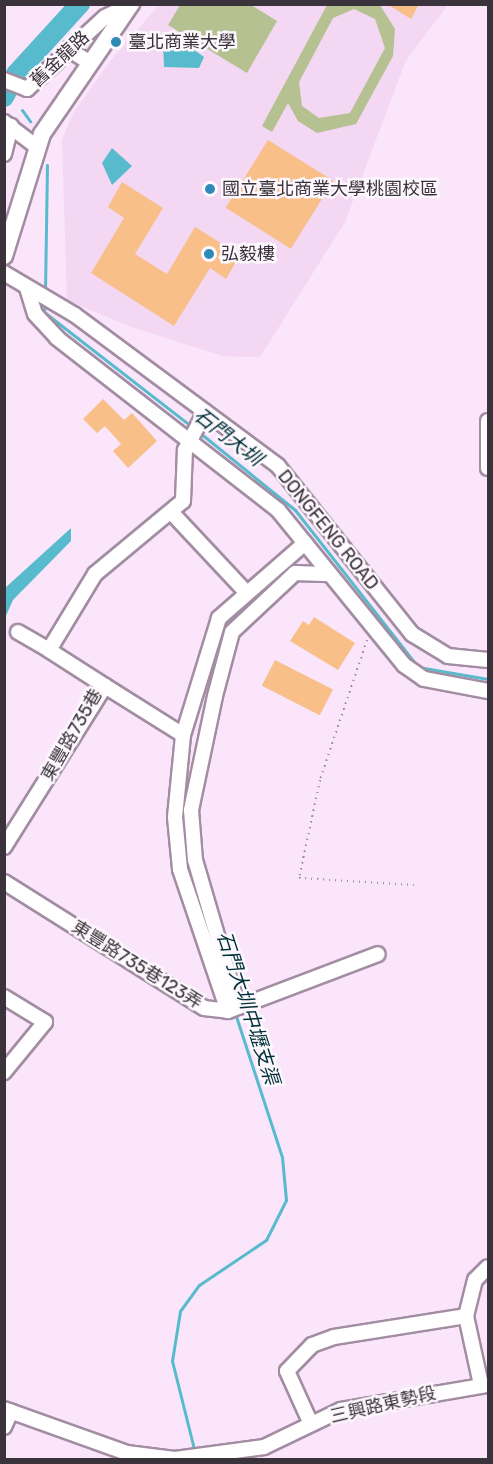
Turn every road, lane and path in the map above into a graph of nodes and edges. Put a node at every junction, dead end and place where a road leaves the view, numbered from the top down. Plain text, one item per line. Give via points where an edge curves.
1 (116, 4) edge
2 (130, 5) edge
3 (105, 18) junction
4 (68, 49) junction
5 (90, 63) junction
6 (4, 80) edge
7 (7, 124) edge
8 (37, 147) junction
9 (4, 154) edge
10 (4, 256) edge
11 (4, 273) edge
12 (30, 290) junction
13 (205, 412) junction
14 (489, 421) edge
15 (194, 432) junction
16 (489, 468) edge
17 (172, 513) junction
18 (305, 543) junction
19 (330, 574) junction
20 (245, 591) junction
21 (372, 626) junction
22 (18, 632) dead end
23 (49, 650) junction
24 (489, 660) edge
25 (105, 686) junction
26 (489, 691) edge
27 (183, 735) junction
28 (4, 847) edge
29 (4, 882) edge
30 (414, 885) dead end
31 (378, 954) dead end
32 (4, 996) edge
33 (233, 1009) junction
34 (4, 1072) edge
35 (489, 1267) edge
36 (466, 1316) junction
37 (485, 1385) edge
38 (8, 1410) edge
39 (311, 1424) junction
40 (4, 1427) edge
41 (175, 1459) edge

1 - 3 street
2 - 3 street, 舊金龍路
2 - 5 main road
3 - 4 street, 舊金龍路
4 - 5 street
4 - 6 street, 舊金龍路 via 27,89
5 - 8 main road
7 - 8 street
7 - 9 street
8 - 10 main road
11 - 12 street
12 - 13 street, DONGFENG ROAD
12 - 15 street via 35,314 57,338
13 - 15 street
13 - 24 street, DONGFENG ROAD via 278,466 412,634 448,656
14 - 16 street via 484,429
15 - 17 street via 181,472 183,501
15 - 18 street via 278,510
17 - 20 street
17 - 23 street via 95,574
18 - 19 street
18 - 20 street
19 - 21 street
19 - 33 street via 295,573 232,632 215,696 191,810 193,840
20 - 27 street via 219,618
21 - 26 street via 404,665 424,679
21 - 30 path via 320,780 299,878
22 - 23 street, 東豐路735巷
23 - 25 street, 東豐路735巷
25 - 27 street
25 - 28 street, 東豐路735巷
27 - 33 street via 175,817 180,869
29 - 33 street, 東豐路735巷123弄 via 204,1008
31 - 33 street
32 - 34 street via 45,1022
35 - 36 street via 475,1280
36 - 37 street
36 - 39 street via 312,1345 287,1371
37 - 39 street, 三興路東勢段 via 341,1410
38 - 40 street
38 - 41 street, 三興路東勢段 via 127,1453
39 - 41 street, 三興路東勢段 via 264,1447

